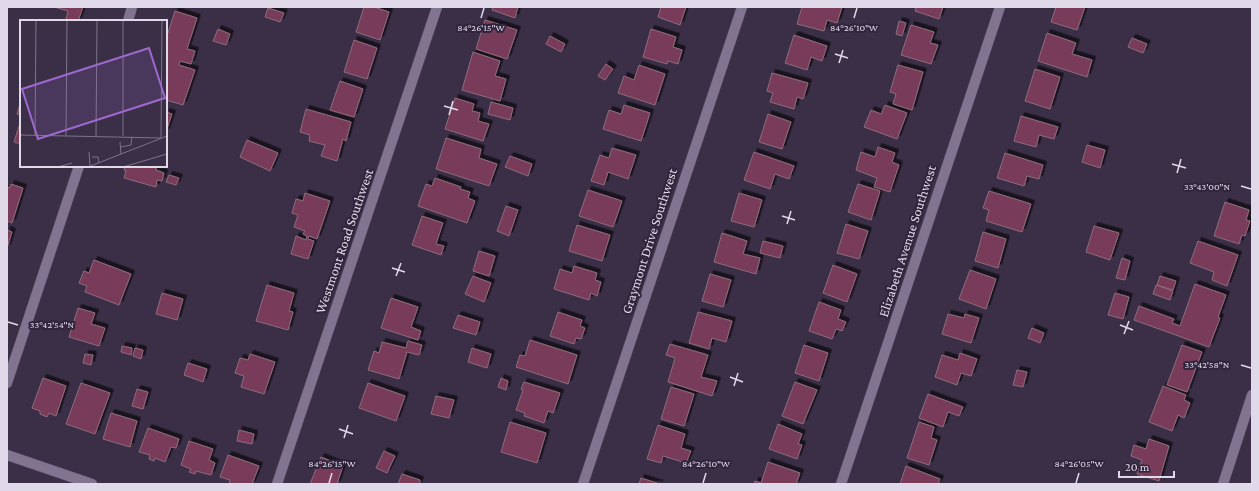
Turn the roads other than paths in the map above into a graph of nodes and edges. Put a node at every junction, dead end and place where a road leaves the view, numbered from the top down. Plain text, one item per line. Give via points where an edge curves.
1 (132, 7) edge
2 (437, 7) edge
3 (742, 7) edge
4 (1000, 7) edge
5 (128, 20) edge
6 (79, 167) edge
7 (7, 383) edge
8 (1252, 395) edge
9 (7, 455) edge
10 (92, 484) edge
11 (277, 484) edge
12 (583, 484) edge
13 (841, 484) edge
14 (1222, 484) edge

1 - 5 street
2 - 11 street, Westmont Road Southwest
3 - 12 street, Graymont Drive Southwest
4 - 13 street, Elizabeth Avenue Southwest
6 - 7 street
8 - 14 street
9 - 10 street

